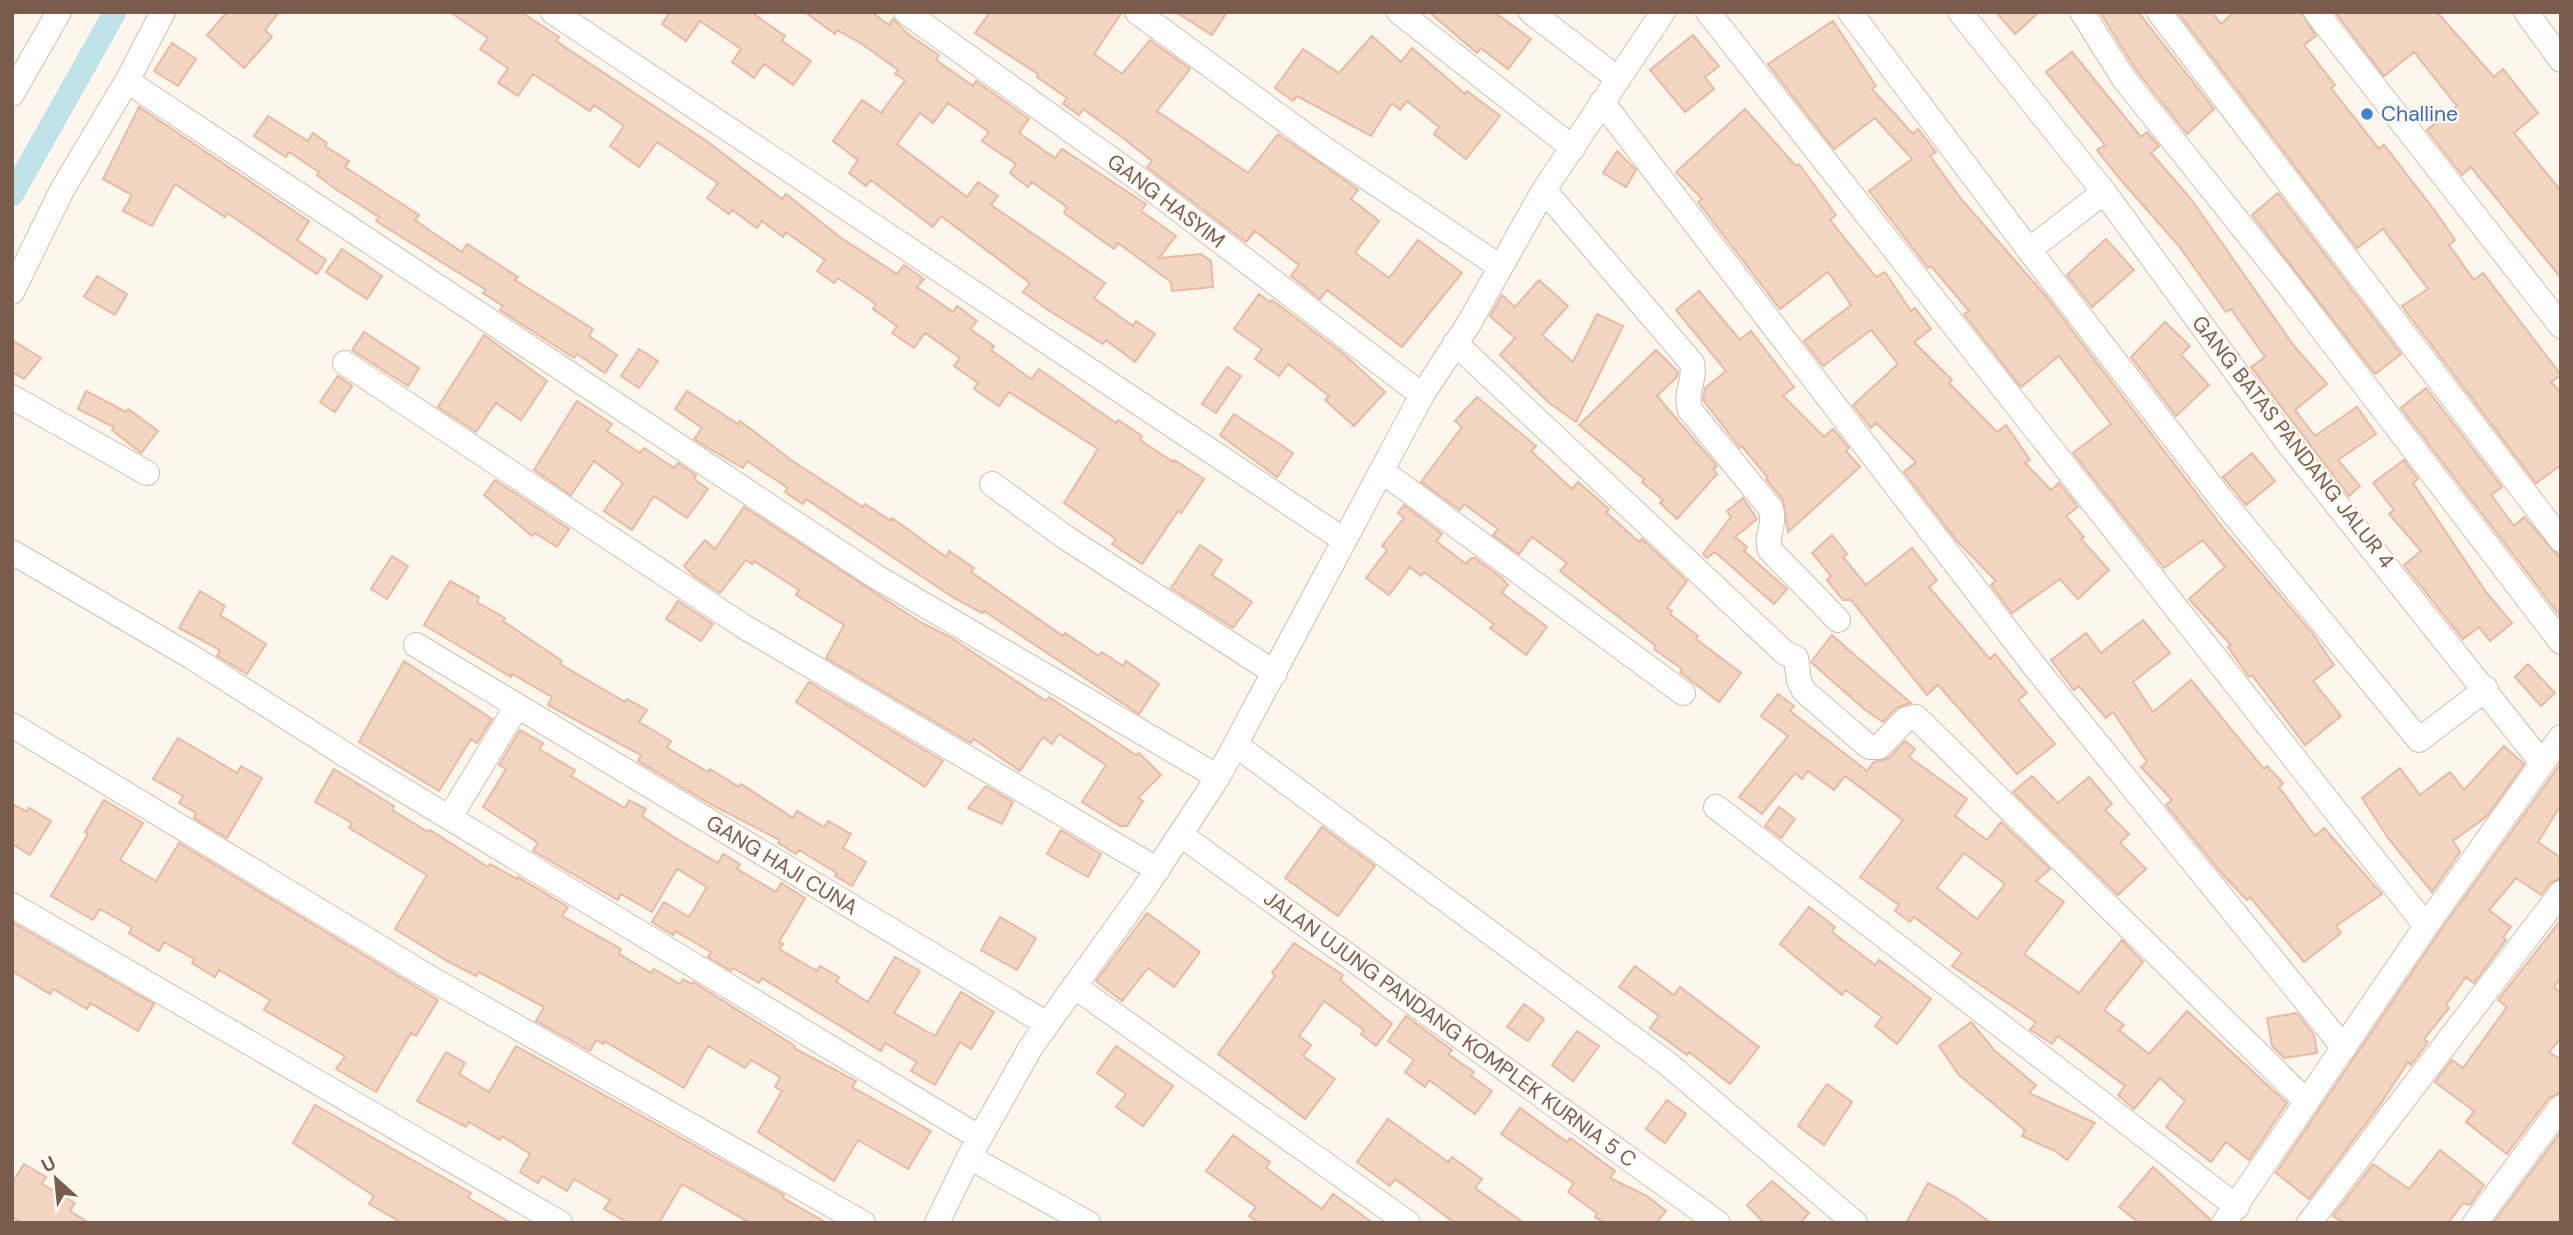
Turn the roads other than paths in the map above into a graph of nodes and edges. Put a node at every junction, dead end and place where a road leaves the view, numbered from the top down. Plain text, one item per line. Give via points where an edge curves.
1 (59, 12) edge
2 (163, 12) edge
3 (552, 12) edge
4 (906, 12) edge
5 (1137, 12) edge
6 (1399, 12) edge
7 (1531, 12) edge
8 (1663, 12) edge
9 (1708, 12) edge
10 (1850, 12) edge
11 (1960, 12) edge
12 (2082, 12) edge
13 (2160, 12) edge
14 (2316, 12) edge
15 (2526, 12) edge
16 (2561, 60) edge
17 (1618, 78) junction
18 (127, 81) junction
19 (12, 94) edge
20 (1602, 102) junction
21 (1573, 148) junction
22 (1544, 190) junction
23 (2104, 192) junction
24 (2029, 250) junction
25 (1499, 266) junction
26 (12, 292) edge
27 (2561, 326) edge
28 (1455, 343) junction
29 (345, 363) dead end
30 (1422, 395) junction
31 (12, 397) edge
32 (1382, 471) junction
33 (148, 474) dead end
34 (992, 484) dead end
35 (1344, 540) junction
36 (2561, 540) edge
37 (12, 552) edge
38 (1838, 620) dead end
39 (2561, 642) edge
40 (416, 645) dead end
41 (1275, 673) junction
42 (2486, 688) junction
43 (1683, 693) dead end
44 (517, 706) junction
45 (12, 725) edge
46 (2561, 737) edge
47 (1236, 745) junction
48 (2542, 763) junction
49 (1218, 777) junction
50 (1716, 807) dead end
51 (450, 817) junction
52 (1181, 835) junction
53 (1158, 870) junction
54 (2561, 893) edge
55 (12, 905) edge
56 (2426, 926) junction
57 (1074, 986) junction
58 (1047, 1024) junction
59 (2344, 1048) junction
60 (2306, 1102) junction
61 (2561, 1107) edge
62 (974, 1147) junction
63 (2230, 1215) edge
64 (560, 1223) edge
65 (863, 1223) edge
66 (937, 1223) edge
67 (1088, 1223) edge
68 (1408, 1223) edge
69 (1718, 1223) edge
70 (1855, 1223) edge
71 (2309, 1223) edge
72 (2475, 1223) edge

1 - 19 street
2 - 18 street
3 - 35 street
4 - 30 street, GANG HASYIM via 1140,180
5 - 25 street via 1323,148
6 - 21 street
7 - 17 street
8 - 17 street
9 - 56 street
10 - 24 street
11 - 23 street, GANG BATAS PANDANG JALUR 4
12 - 39 street via 2124,79 2280,274
13 - 36 street
14 - 27 street
15 - 16 street
17 - 20 street
18 - 26 street via 62,190
18 - 49 street via 874,576
20 - 21 street
20 - 59 street via 2035,667
21 - 22 street
22 - 25 street
22 - 38 street via 1692,363 1690,410 1771,509 1770,550
23 - 24 street
23 - 42 street, GANG BATAS PANDANG JALUR 4 via 2288,443
24 - 42 street via 2219,496 2419,740
25 - 28 street
28 - 30 street
28 - 60 street via 1785,653 1796,658 1804,691 1869,747 1879,747 1906,719 1916,718
29 - 53 street via 743,626
30 - 32 street
31 - 33 street
32 - 35 street
32 - 43 street
34 - 41 street via 1065,537
35 - 41 street
37 - 51 street
40 - 44 street, GANG HAJI CUNA
41 - 47 street
42 - 48 street, GANG BATAS PANDANG JALUR 4
44 - 51 street
44 - 58 street, GANG HAJI CUNA
45 - 65 street via 432,979
46 - 48 street
47 - 49 street
47 - 70 street via 1668,1064
48 - 56 street
49 - 52 street
50 - 63 street
51 - 62 street
52 - 53 street
52 - 69 street, JALAN UJUNG PANDANG KOMPLEK KURNIA 5 C
53 - 57 street
54 - 71 street
55 - 64 street
56 - 59 street
57 - 58 street
57 - 68 street
58 - 62 street
59 - 60 street
60 - 63 street
61 - 72 street
62 - 66 street
62 - 67 street

